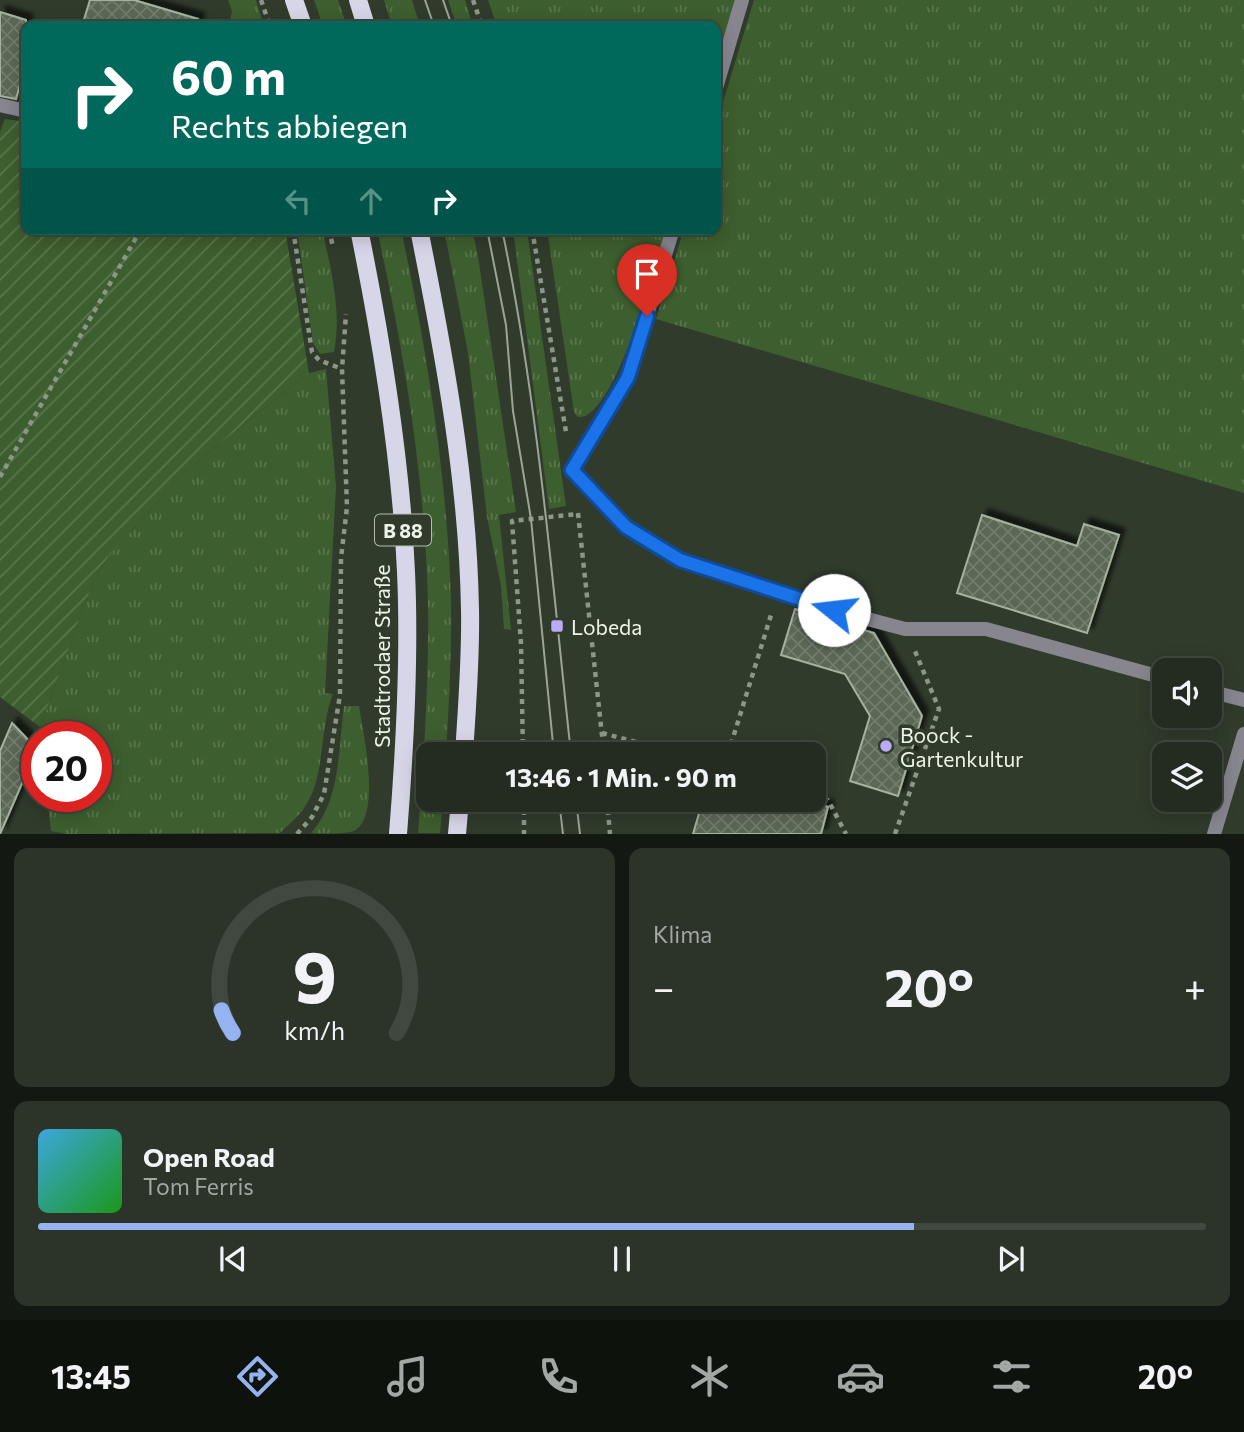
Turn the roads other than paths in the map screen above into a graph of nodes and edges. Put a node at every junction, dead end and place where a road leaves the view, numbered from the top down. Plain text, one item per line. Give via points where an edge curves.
1 (294, 0) edge
2 (358, 0) edge
3 (742, 0) edge
4 (301, 21) edge
5 (364, 21) edge
6 (721, 71) edge
7 (0, 105) edge
8 (21, 110) edge
9 (360, 235) edge
10 (420, 235) edge
11 (671, 235) edge
12 (1152, 675) edge
13 (1222, 694) edge
14 (1244, 700) edge
15 (1244, 733) edge
16 (464, 742) edge
17 (459, 812) edge
18 (398, 834) edge
19 (457, 834) edge
20 (1214, 834) edge

1 - 4 main road
2 - 5 main road
3 - 6 street
7 - 8 street
9 - 18 main road, Stadtrodaer Straße / B 88 via 384,373 406,572 407,698
10 - 16 main road via 444,355 462,496 470,610
11 - 12 street via 628,377 572,470 626,527 680,560 905,629 986,629
13 - 14 street
15 - 20 street
17 - 19 main road

